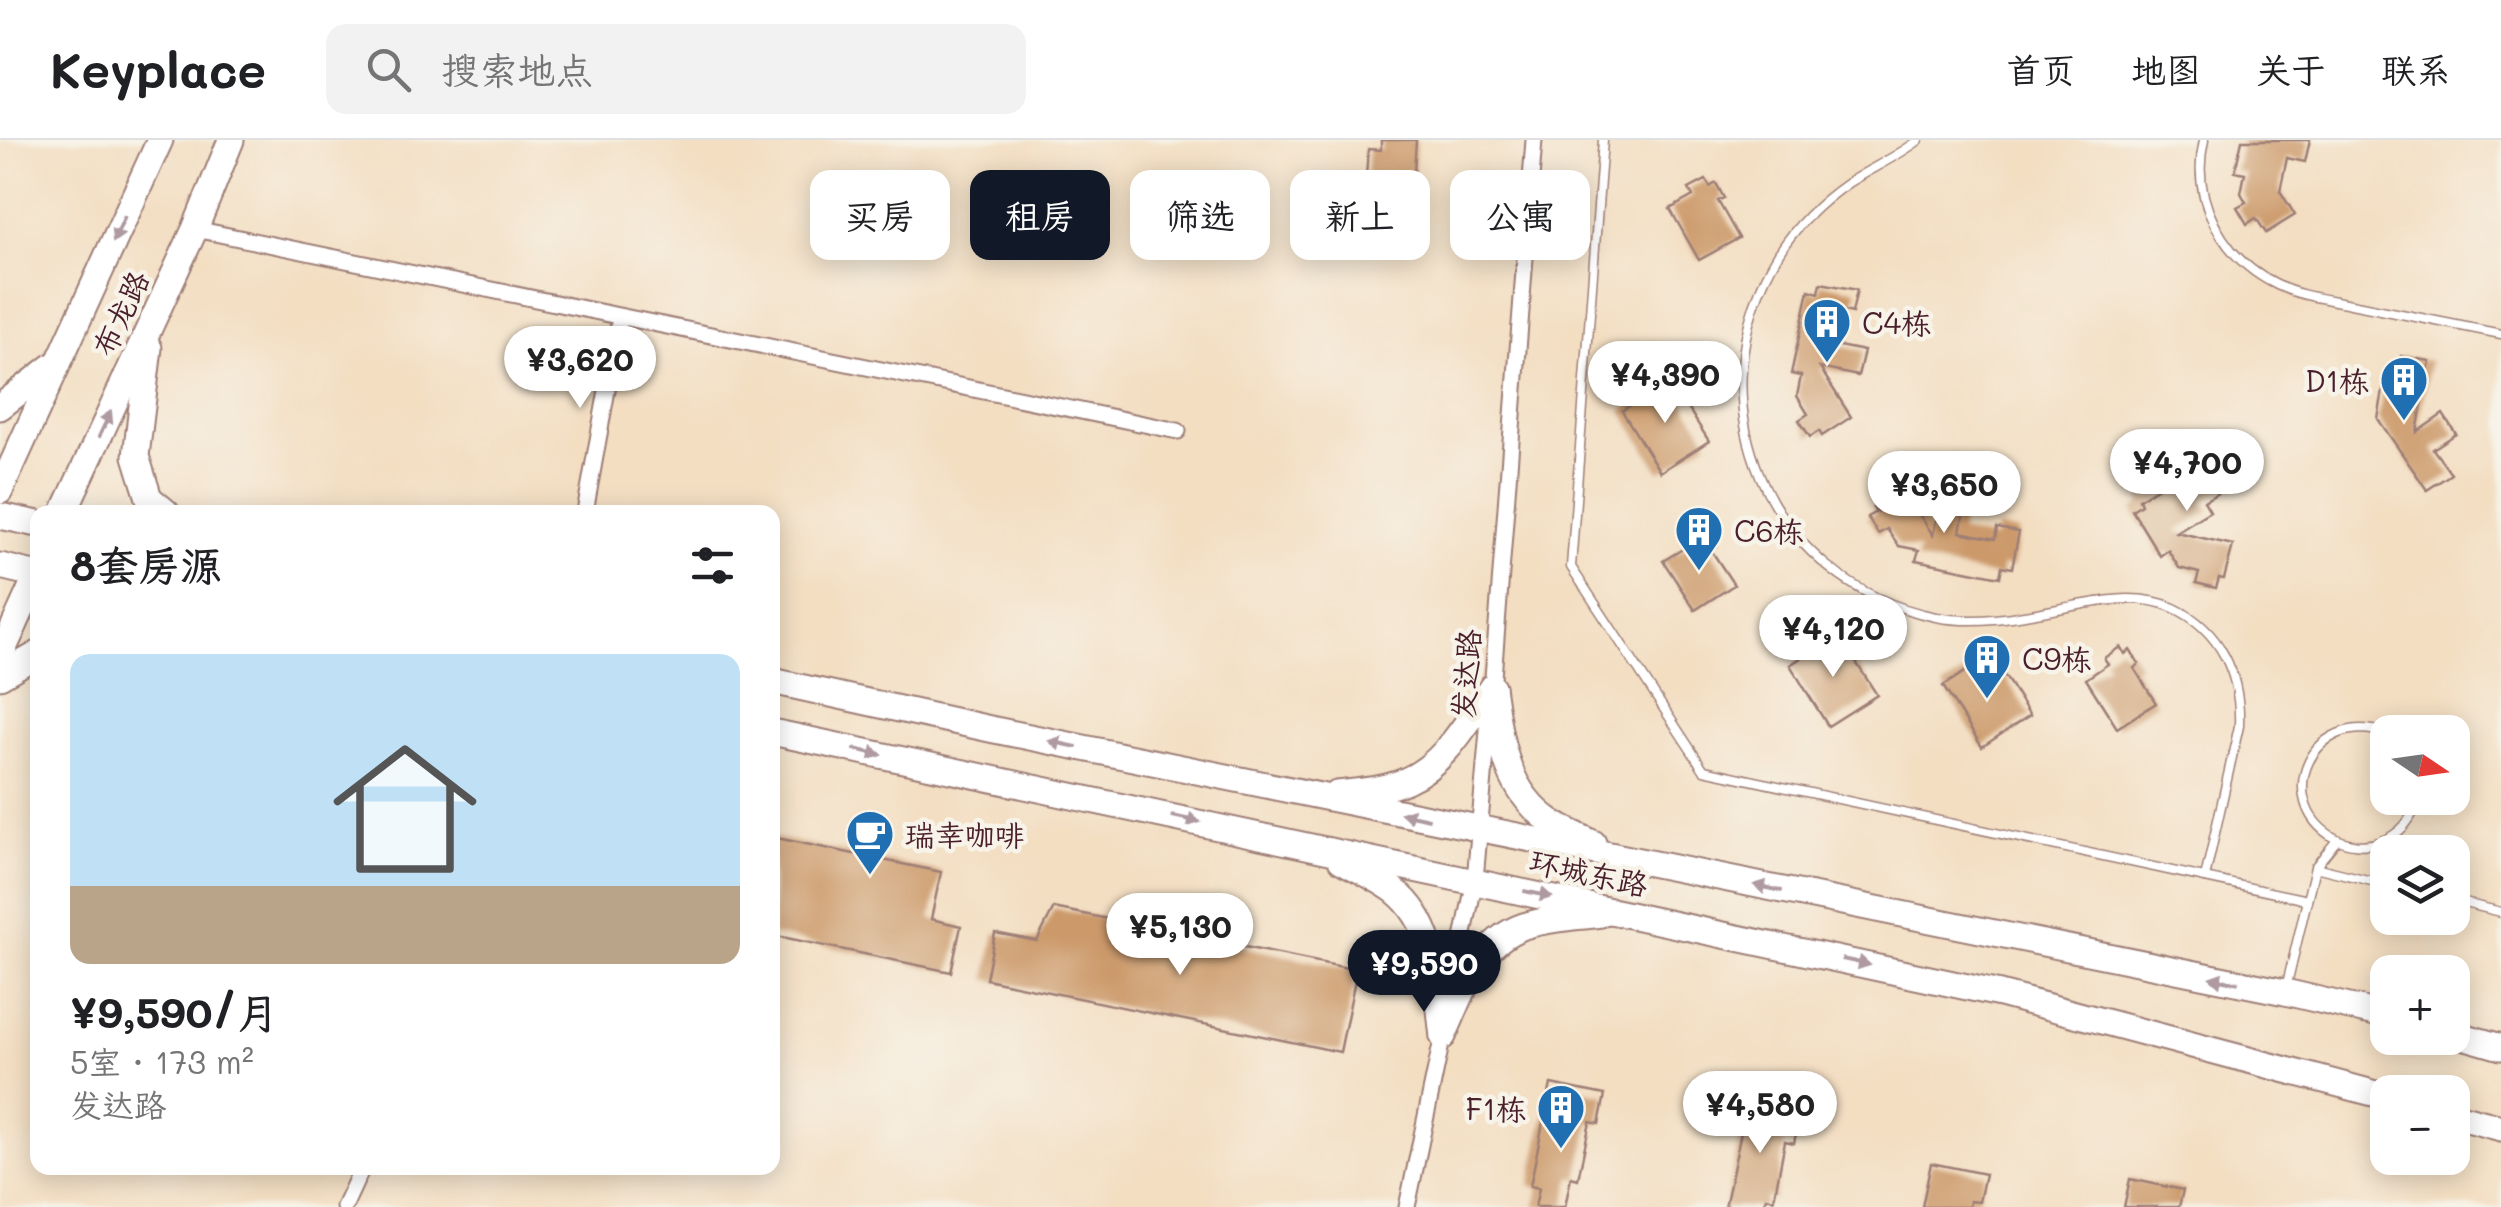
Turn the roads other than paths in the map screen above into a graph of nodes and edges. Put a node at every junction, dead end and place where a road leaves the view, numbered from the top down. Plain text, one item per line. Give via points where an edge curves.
1 (160, 140) edge
2 (231, 140) edge
3 (1534, 140) edge
4 (1603, 140) edge
5 (1919, 140) edge
6 (2204, 140) edge
7 (195, 229) junction
8 (620, 318) junction
9 (152, 322) junction
10 (2501, 334) edge
11 (58, 362) junction
12 (0, 407) edge
13 (1178, 431) dead end
14 (0, 491) edge
15 (67, 505) edge
16 (157, 505) edge
17 (585, 505) edge
18 (0, 516) edge
19 (30, 522) edge
20 (0, 566) edge
21 (30, 572) edge
22 (30, 590) edge
23 (0, 657) edge
24 (30, 659) edge
25 (0, 676) edge
26 (780, 683) edge
27 (1492, 686) junction
28 (2370, 729) edge
29 (780, 734) edge
30 (1320, 796) junction
31 (2412, 815) edge
32 (1481, 830) junction
33 (2337, 840) junction
34 (1316, 846) junction
35 (1627, 859) junction
36 (2315, 867) junction
37 (2206, 878) junction
38 (1475, 880) junction
39 (2370, 880) edge
40 (2307, 900) junction
41 (2470, 904) edge
42 (1621, 912) junction
43 (2501, 912) edge
44 (2285, 992) junction
45 (2370, 1012) edge
46 (1443, 1036) junction
47 (2470, 1038) edge
48 (2501, 1047) edge
49 (2370, 1092) edge
50 (2470, 1120) edge
51 (2501, 1128) edge
52 (359, 1175) edge
53 (344, 1207) edge
54 (1408, 1207) edge

1 -> 11 main road, 布龙路
2 - 7 main road, 布龙路
3 - 27 street, 发达路
4 - 37 lane via 1571,567 1704,770
5 - 37 lane via 1811,213 1780,250 1758,292 1744,337 1740,385 1759,477 1812,555 1892,605 1938,618 1985,620 2141,599 2175,609 2204,629 2234,673 2240,708
6 - 10 lane via 2202,188 2211,219 2252,270 2312,296
7 - 8 street
7 - 9 main road, 布龙路
8 - 13 street
8 - 17 street
15 -> 9 main road, 布龙路
9 - 16 main road via 136,456 148,498
11 - 12 main road
11 - 14 main road, 布龙路
18 - 19 main road
20 - 21 main road
22 - 23 main road
24 - 25 main road
30 -> 26 main road, 环城东路
27 - 30 main road via 1446,751 1421,773 1389,786
27 - 32 street, 发达路
27 - 35 main road via 1501,749 1520,792 1553,823
28 - 33 lane via 2333,735 2308,762 2304,798 2322,830
29 -> 34 main road, 环城东路
32 -> 30 main road, 环城东路
31 - 33 lane via 2373,844
32 - 35 main road, 环城东路
32 - 38 street, 发达路
33 - 36 lane
34 - 38 main road, 环城东路
34 - 46 main road via 1410,905 1430,944
44 -> 35 main road, 环城东路
36 - 39 lane
36 - 40 lane
37 - 40 lane
38 -> 42 main road, 环城东路
38 - 46 street, 发达路
40 - 44 lane
41 - 43 lane
42 - 46 main road via 1531,924 1505,935 1474,968
42 -> 49 main road, 环城东路 via 2000,994
44 - 45 main road, 环城东路
46 - 54 street, 发达路
47 - 48 main road
50 - 51 main road
52 - 53 street

